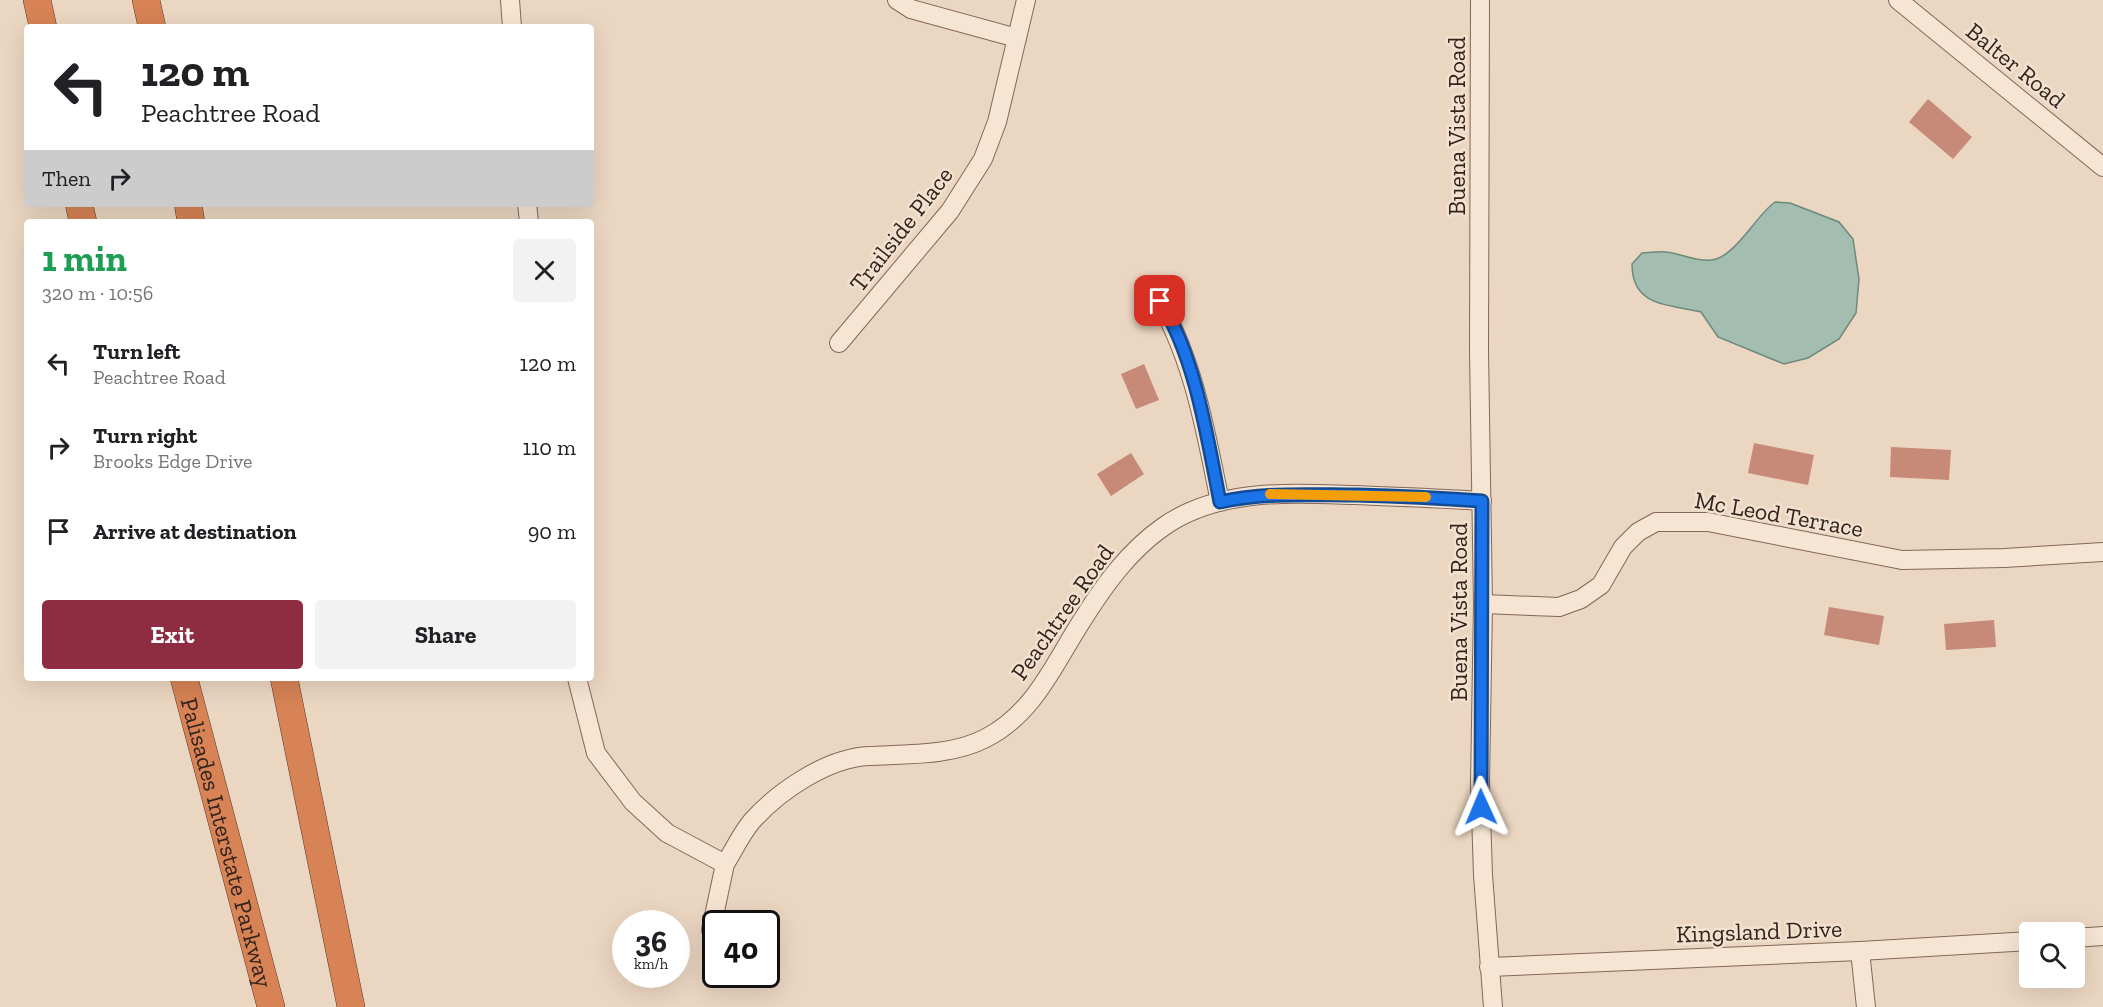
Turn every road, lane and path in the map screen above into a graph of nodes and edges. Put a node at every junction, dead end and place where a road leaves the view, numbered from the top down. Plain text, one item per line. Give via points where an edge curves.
1 (37, 0) edge
2 (146, 0) edge
3 (510, 0) edge
4 (897, 0) edge
5 (1026, 0) edge
6 (1480, 0) edge
7 (1898, 0) edge
8 (42, 24) edge
9 (151, 24) edge
10 (513, 24) edge
11 (1017, 38) junction
12 (2103, 167) edge
13 (1151, 287) dead end
14 (839, 343) dead end
15 (1482, 501) junction
16 (1220, 502) junction
17 (2103, 552) edge
18 (1483, 604) junction
19 (185, 681) edge
20 (285, 681) edge
21 (578, 681) edge
22 (725, 864) junction
23 (715, 910) edge
24 (2103, 936) edge
25 (2085, 937) edge
26 (2019, 941) edge
27 (1860, 951) junction
28 (1490, 967) junction
29 (272, 1007) edge
30 (351, 1007) edge
31 (1493, 1007) edge
32 (1866, 1007) edge

1 - 8 highway
2 - 9 highway
3 - 10 street
4 - 11 street via 911,9
5 - 11 street, Trailside Place
6 - 15 street, Buena Vista Road
7 - 12 street, Balter Road
11 - 14 street, Trailside Place via 997,122 966,189
13 - 16 street via 1169,315 1194,382
15 - 16 street, Peachtree Road via 1280,494
15 - 18 street, Buena Vista Road
16 - 22 street, Peachtree Road via 1164,526 1131,554 1103,588 1037,694 986,738 948,750 865,756 808,774 752,822
17 - 18 street, Mc Leod Terrace via 1902,560 1708,522 1656,522 1623,547 1601,585 1581,598 1559,607
18 - 28 street, Buena Vista Road via 1480,784
19 - 29 highway, Palisades Interstate Parkway
20 - 30 highway
21 - 22 street via 596,753 633,802 667,833
22 - 23 street
24 - 25 street
26 - 27 street, Kingsland Drive
27 - 28 street, Kingsland Drive
27 - 32 street
28 - 31 street, Buena Vista Road

